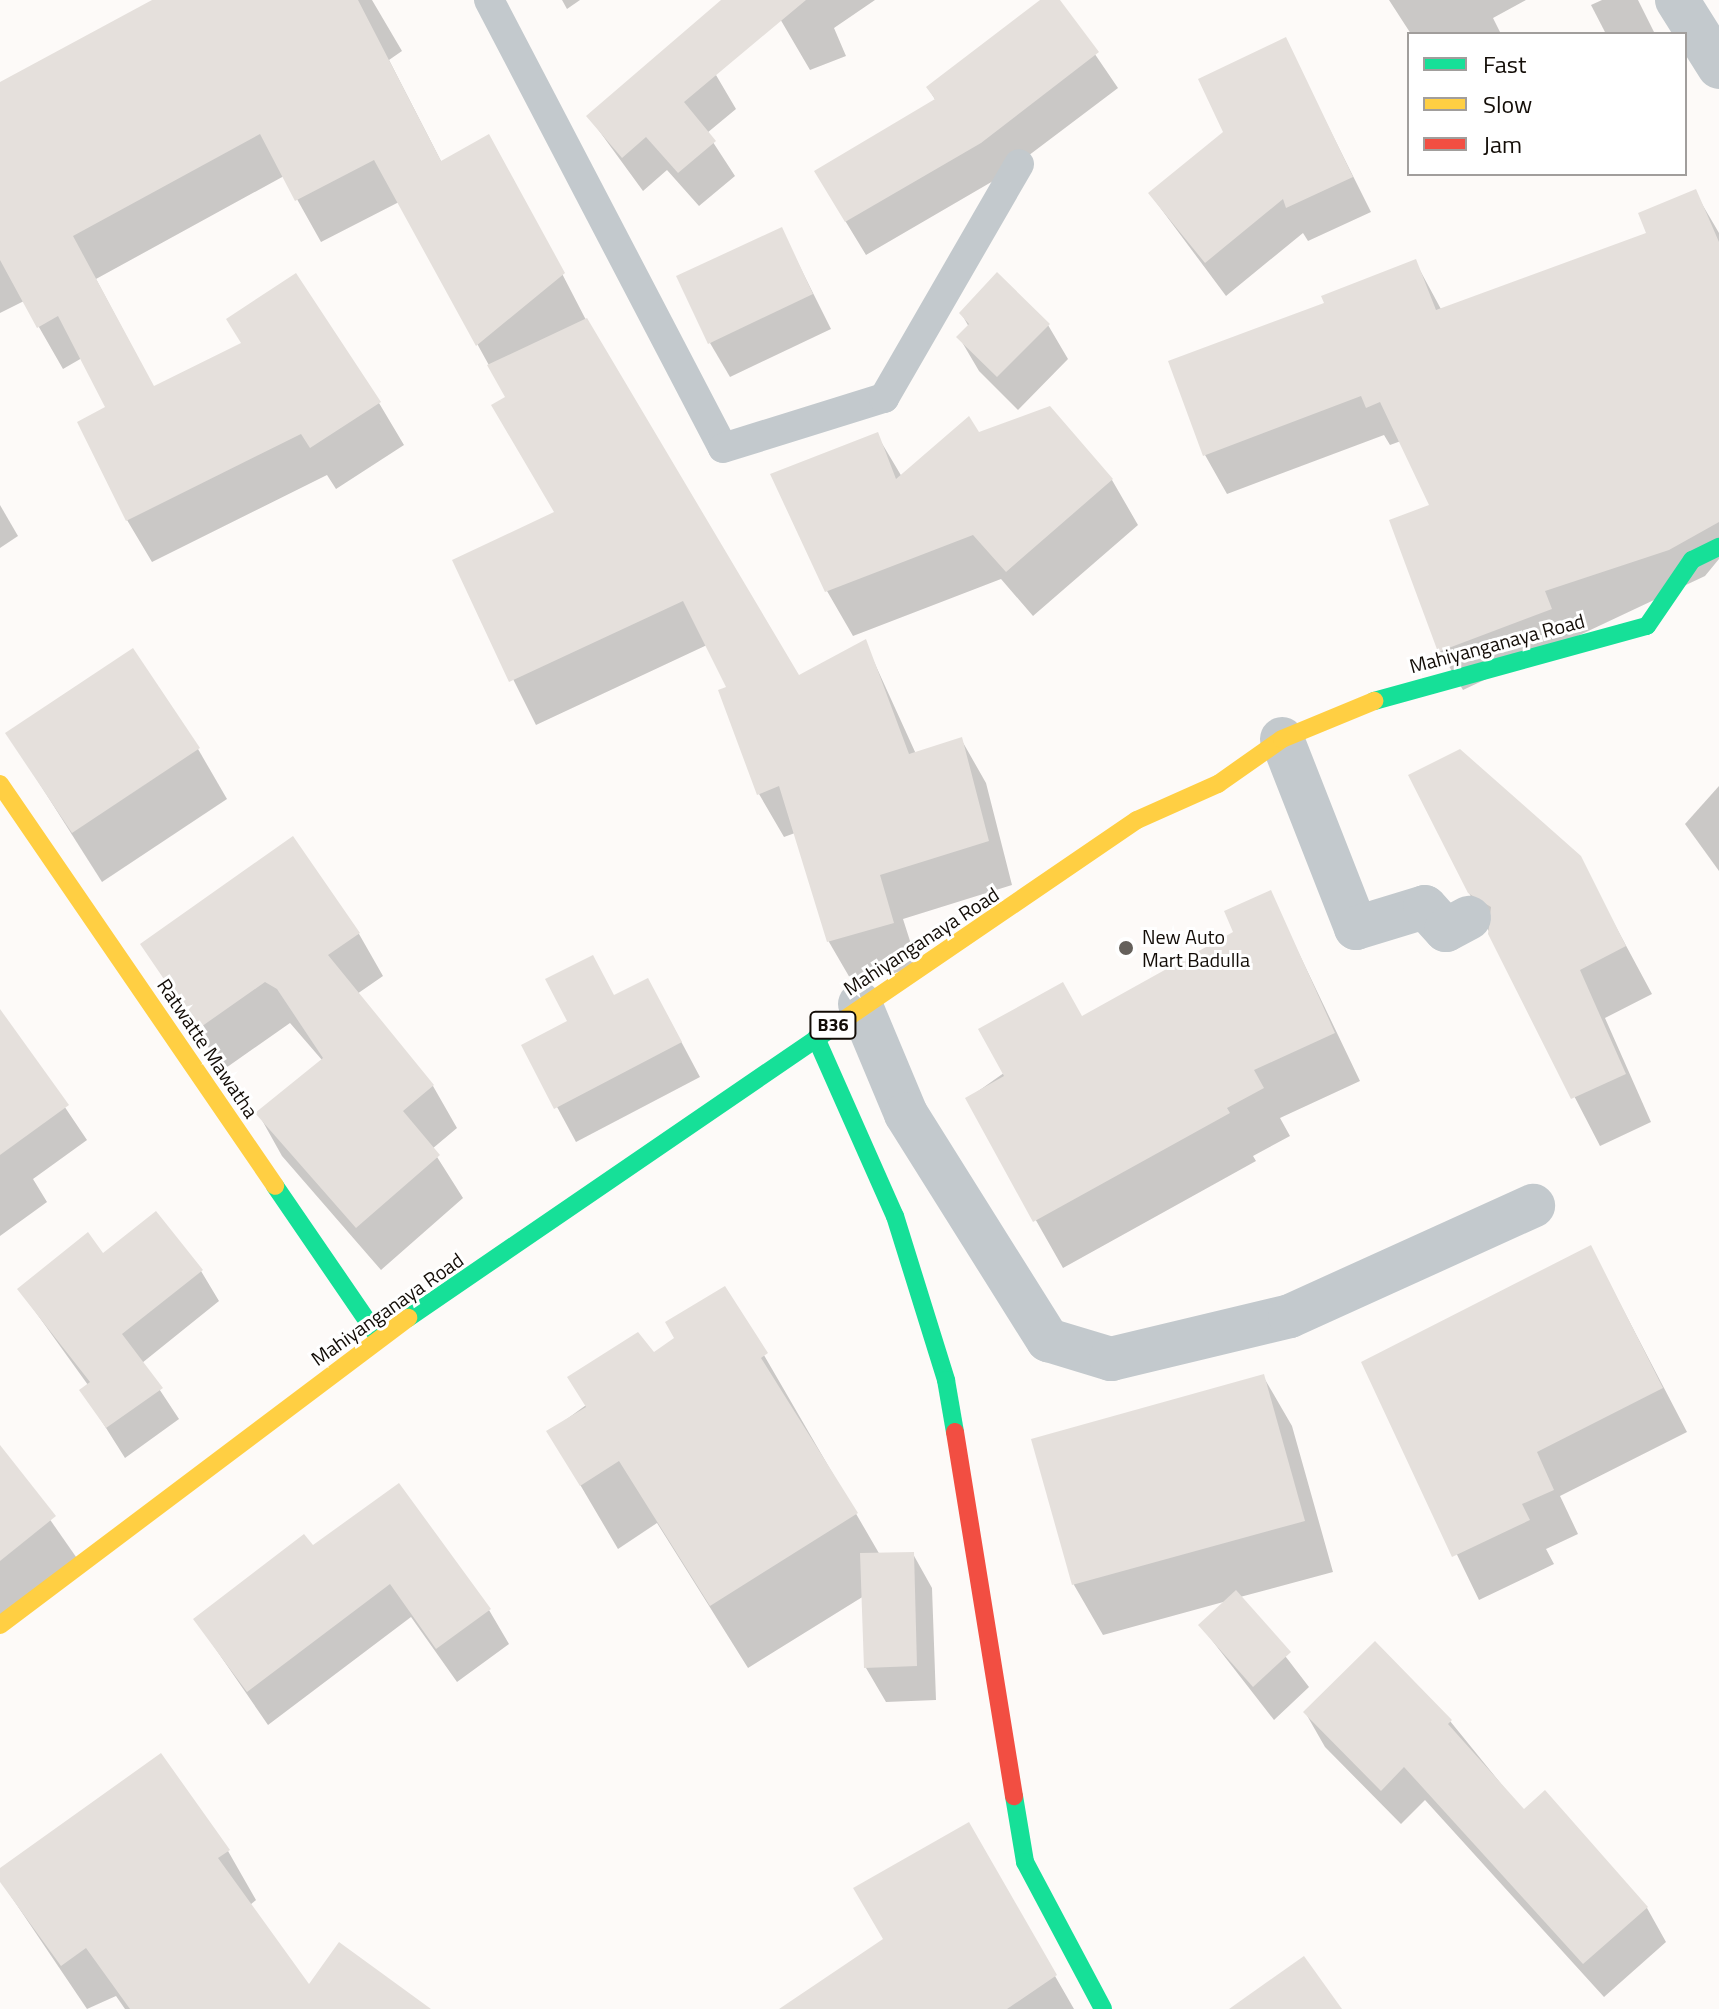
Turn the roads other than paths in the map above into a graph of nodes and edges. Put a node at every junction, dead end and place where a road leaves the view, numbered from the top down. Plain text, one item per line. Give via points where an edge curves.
1 (489, 0) edge
2 (1677, 0) edge
3 (1719, 67) edge
4 (1019, 164) dead end
5 (1719, 547) edge
6 (1282, 739) junction
7 (0, 784) edge
8 (1469, 918) dead end
9 (860, 1004) junction
10 (816, 1038) junction
11 (1533, 1206) dead end
12 (379, 1338) junction
13 (0, 1625) edge
14 (1103, 2009) edge

1 - 4 lane via 723,448 884,398
2 - 3 street
5 - 6 main road, Mahiyanganaya Road / B36 via 1692,560 1647,626 1378,699
6 - 8 street via 1356,928 1425,907 1446,930
6 - 9 main road, Mahiyanganaya Road / B36 via 1218,784 1137,820 1046,888
7 - 12 main road, Ratwatte Mawatha
9 - 10 main road, Mahiyanganaya Road / B36
9 - 11 street via 906,1114 1048,1340 1099,1356 1111,1359 1290,1316
10 - 12 main road, Mahiyanganaya Road / B36
10 - 14 main road via 895,1216 946,1380 1025,1862
12 - 13 main road, Mahiyanganaya Road / B36

